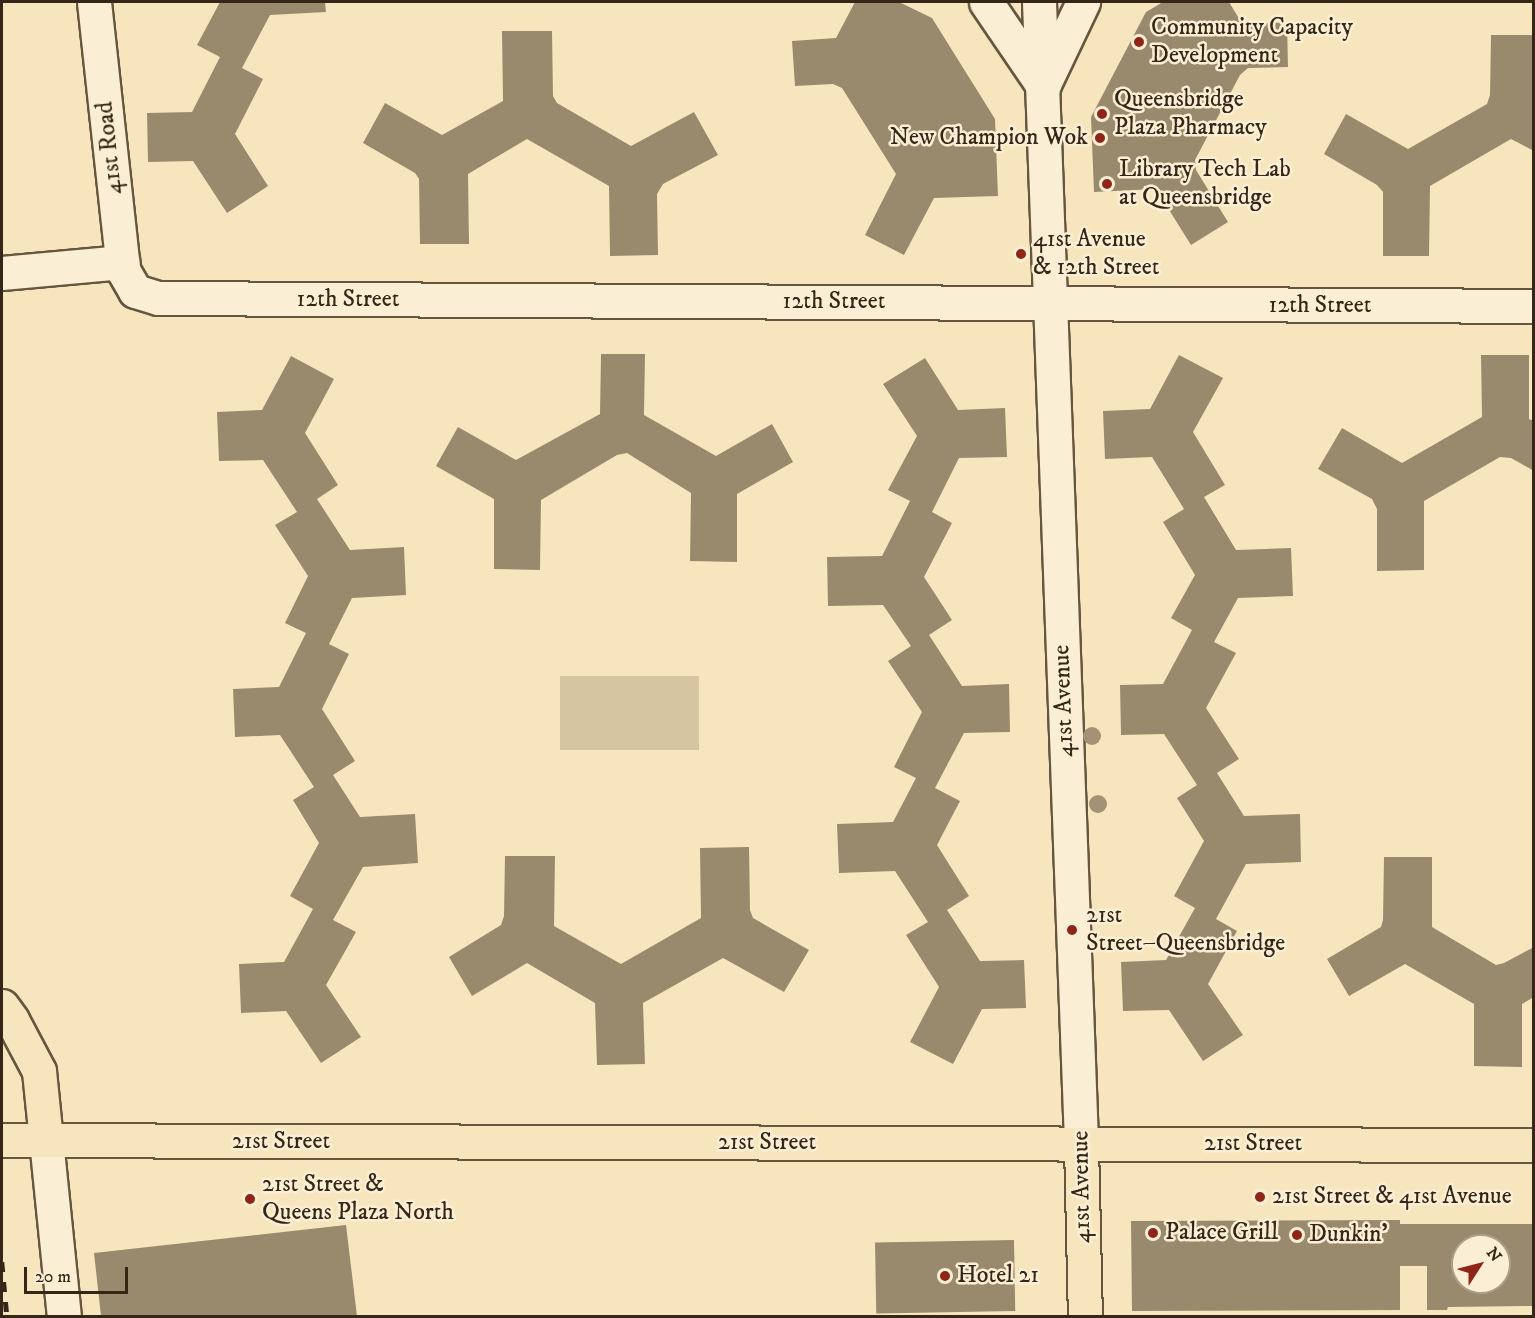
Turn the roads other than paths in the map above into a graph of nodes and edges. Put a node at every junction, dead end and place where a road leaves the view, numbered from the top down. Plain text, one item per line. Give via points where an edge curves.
1 (94, 2) edge
2 (986, 2) edge
3 (1039, 2) edge
4 (1083, 2) edge
5 (1043, 86) junction
6 (2, 273) edge
7 (129, 277) junction
8 (1050, 304) junction
9 (1533, 306) edge
10 (2, 1006) edge
11 (2, 1140) edge
12 (46, 1140) junction
13 (1081, 1144) junction
14 (1533, 1145) edge
15 (64, 1317) edge
16 (1085, 1317) edge

1 - 7 street, 41st Road
2 - 5 street
3 - 5 street, 41st Avenue
4 - 5 street, 41st Avenue
5 - 8 street, 41st Avenue
6 - 7 street, 12th Street
7 - 8 street, 12th Street via 158,298
8 - 9 street, 12th Street
8 - 13 street, 41st Avenue
10 - 12 main road via 39,1071
11 - 12 main road, 21st Street
12 - 13 main road, 21st Street
12 - 15 street
13 - 14 main road, 21st Street
13 - 16 main road, 41st Avenue

